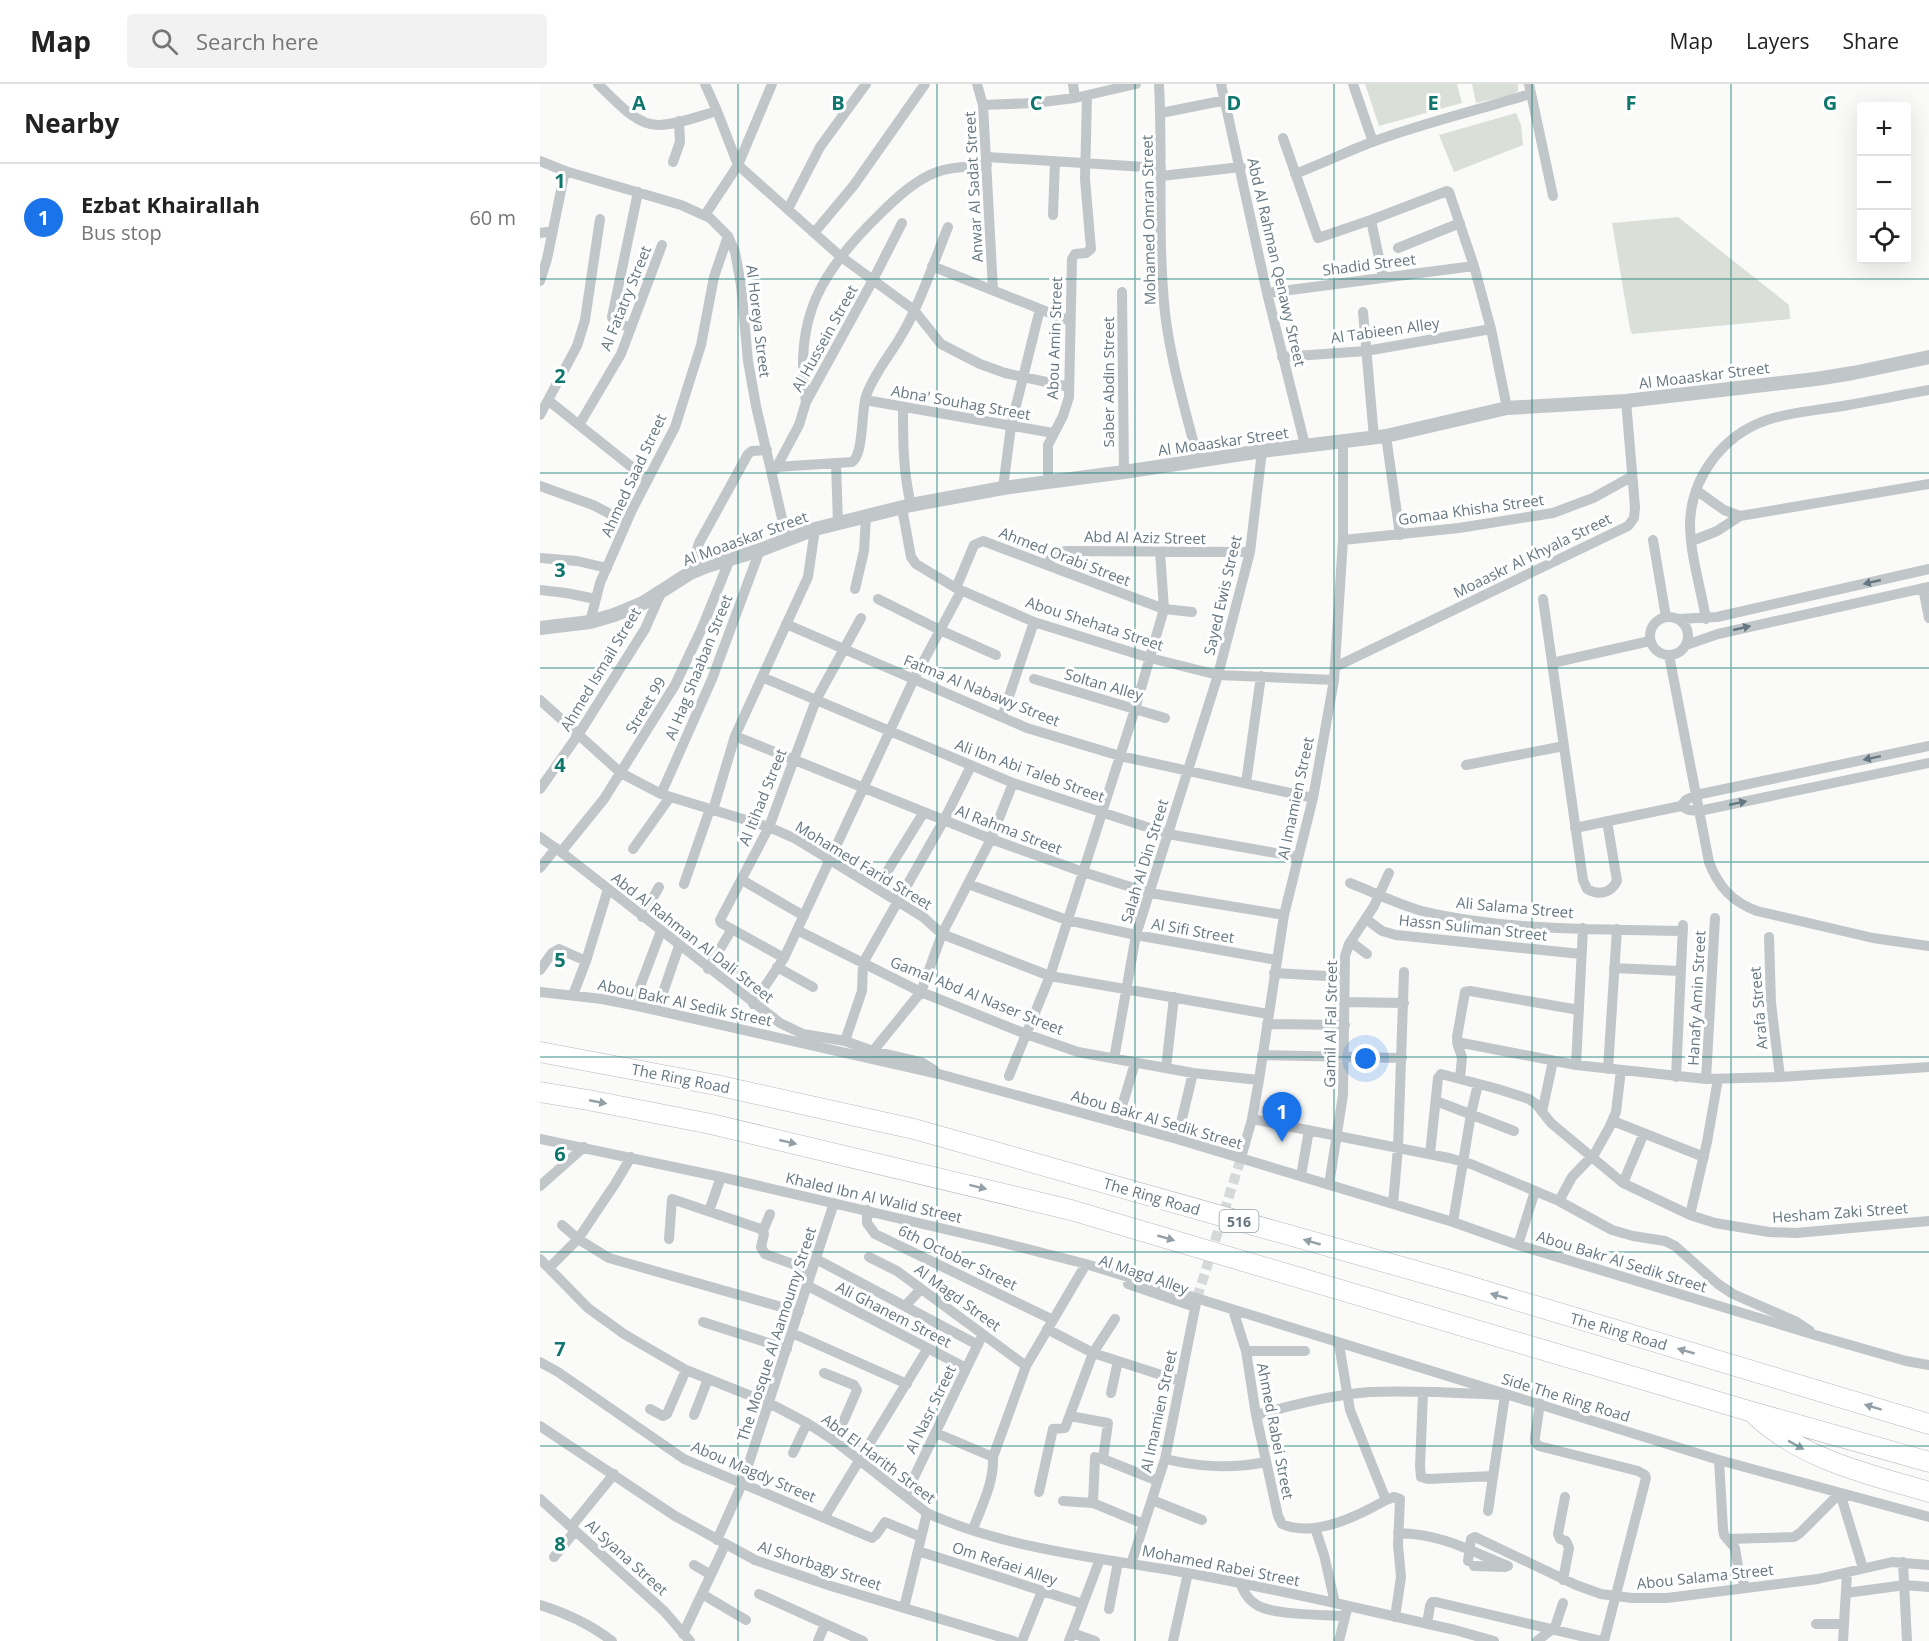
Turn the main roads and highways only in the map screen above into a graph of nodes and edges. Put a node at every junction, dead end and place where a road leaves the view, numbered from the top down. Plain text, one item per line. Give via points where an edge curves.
1 (540, 1052) edge
2 (540, 1092) edge
3 (1749, 1411) junction
4 (1929, 1424) edge
5 (1929, 1462) edge
6 (1929, 1492) edge

4 -> 1 highway, The Ring Road / 516 via 1468,1286 914,1129 716,1085
2 -> 3 highway, 516 via 711,1124 1071,1210
3 - 5 highway, 516
3 -> 6 highway via 1768,1428 1815,1455

